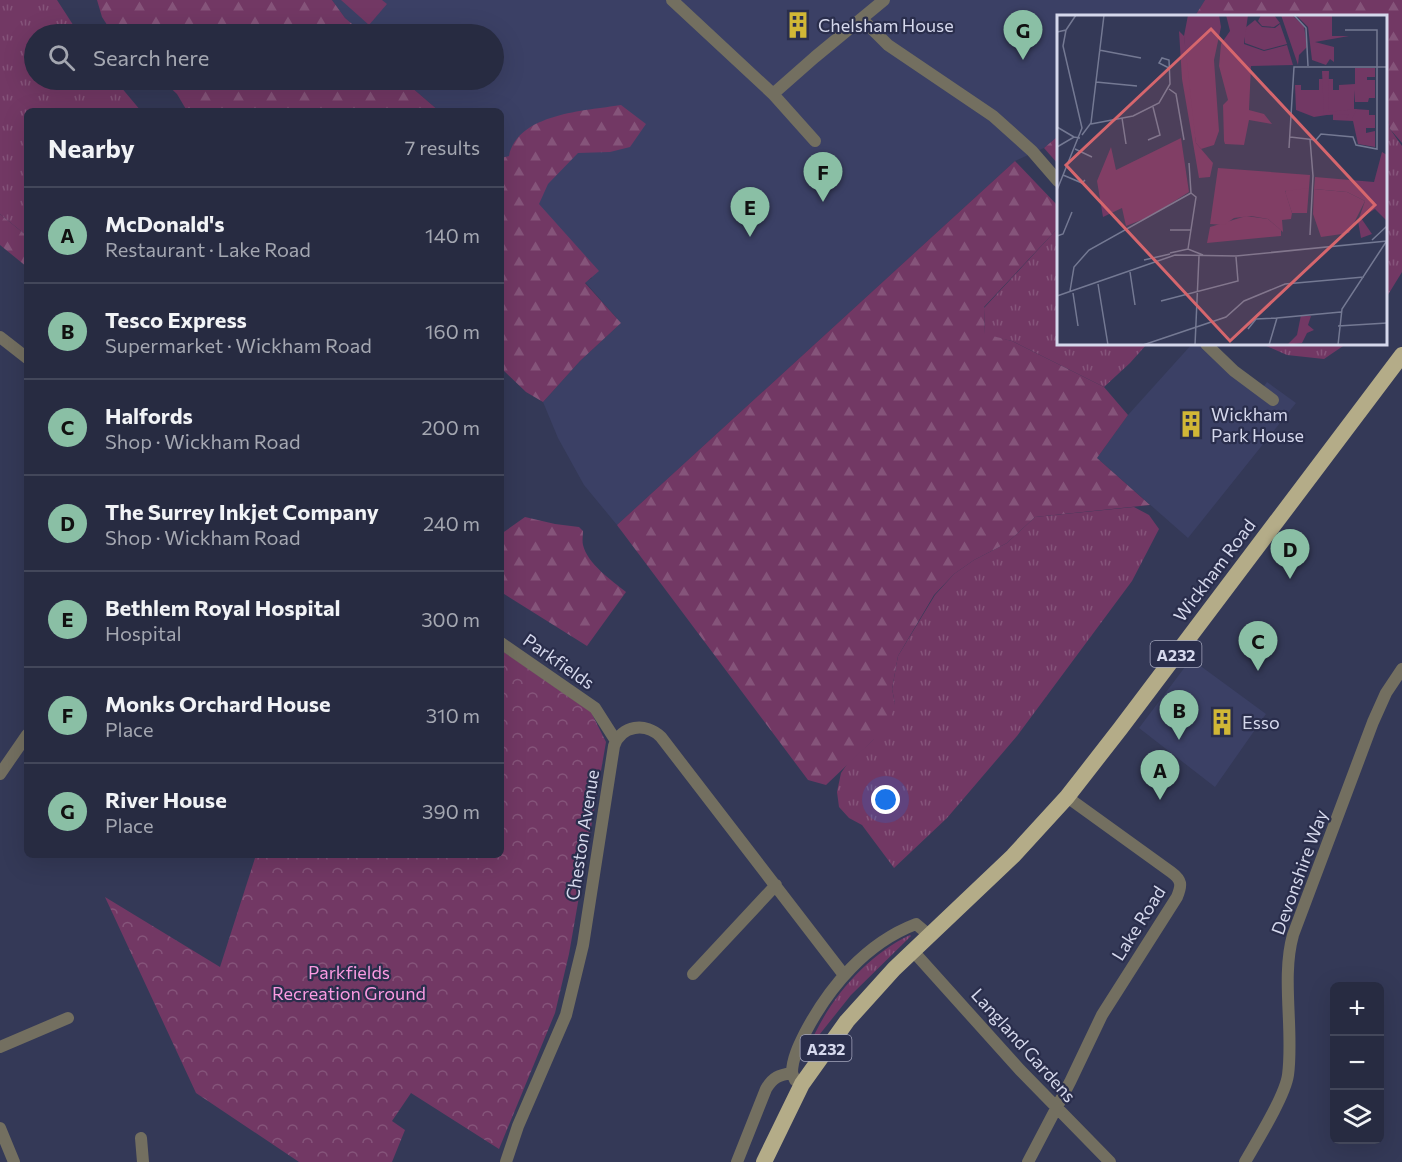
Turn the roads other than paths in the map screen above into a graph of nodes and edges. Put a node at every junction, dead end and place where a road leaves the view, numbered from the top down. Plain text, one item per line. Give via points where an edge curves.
1 (672, 0) edge
2 (884, 0) edge
3 (862, 19) junction
4 (773, 94) junction
5 (815, 141) dead end
6 (1057, 179) edge
7 (0, 338) edge
8 (1207, 345) edge
9 (1402, 355) edge
10 (24, 356) edge
11 (1273, 400) dead end
12 (504, 645) edge
13 (1402, 669) edge
14 (24, 740) edge
15 (616, 741) junction
16 (0, 774) edge
17 (1067, 796) junction
18 (776, 885) junction
19 (929, 935) junction
20 (913, 951) junction
21 (693, 974) dead end
22 (844, 975) junction
23 (68, 1018) dead end
24 (0, 1047) edge
25 (797, 1078) junction
26 (1056, 1109) junction
27 (0, 1128) edge
28 (141, 1138) dead end
29 (14, 1162) edge
30 (143, 1162) edge
31 (507, 1162) edge
32 (737, 1162) edge
33 (764, 1162) edge
34 (1028, 1162) edge
35 (1110, 1162) edge
36 (1245, 1162) edge

1 - 4 street
2 - 3 street
3 - 4 street
3 - 6 street via 888,45 993,116
4 - 5 street
7 - 10 street
8 - 11 street
9 - 17 highway, Wickham Road / A232
12 - 15 street, Parkfields via 595,708
13 - 36 street, Devonshire Way via 1373,722 1293,936 1288,1076
14 - 16 street
15 - 18 street via 636,727 657,733
15 - 31 street, Cheston Avenue via 571,997
17 - 19 highway, Wickham Road / A232 via 1019,850
17 - 26 street, Lake Road via 1171,872 1181,884 1177,897 1102,1016
18 - 21 street
18 - 22 street
19 - 20 highway, Wickham Road / A232
19 - 22 street, Wickham Road via 916,924 898,930
20 - 25 highway, Wickham Road / A232 via 854,1011
20 - 26 street, Langland Gardens
22 - 25 street, Wickham Road via 823,1001 800,1045
23 - 24 street
25 - 32 street, Wickham Road via 778,1075 772,1080
25 - 33 highway, Wickham Road / A232
26 - 34 street
26 - 35 street, Langland Gardens
27 - 29 street
28 - 30 street

